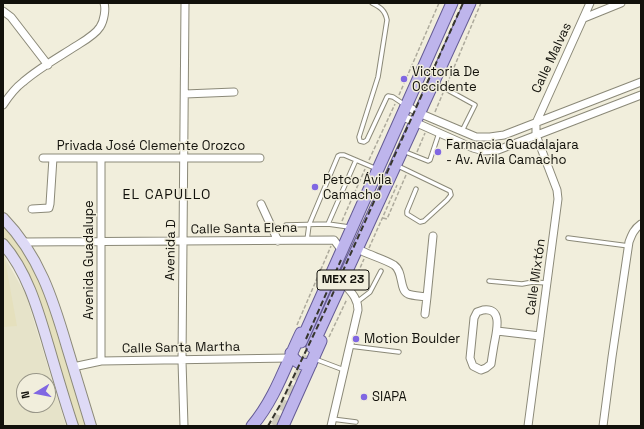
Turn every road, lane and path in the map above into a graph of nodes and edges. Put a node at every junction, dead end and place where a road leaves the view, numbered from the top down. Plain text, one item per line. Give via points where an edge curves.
1 (104, 3) edge
2 (186, 3) edge
3 (372, 3) edge
4 (439, 3) edge
5 (452, 3) edge
6 (470, 3) edge
7 (590, 3) edge
8 (621, 3) edge
9 (3, 11) edge
10 (584, 18) junction
11 (48, 64) junction
12 (433, 82) junction
13 (641, 82) edge
14 (234, 92) dead end
15 (185, 94) junction
16 (641, 95) edge
17 (401, 103) junction
18 (3, 104) edge
19 (401, 116) junction
20 (417, 118) junction
21 (536, 123) junction
22 (462, 131) junction
23 (439, 133) junction
24 (536, 135) junction
25 (402, 151) junction
26 (43, 158) dead end
27 (53, 158) junction
28 (101, 158) junction
29 (184, 158) junction
30 (260, 158) dead end
31 (356, 160) junction
32 (396, 165) junction
33 (372, 167) junction
34 (369, 186) junction
35 (416, 189) dead end
36 (261, 204) dead end
37 (32, 209) dead end
38 (374, 213) junction
39 (3, 218) edge
40 (328, 224) junction
41 (641, 224) edge
42 (286, 225) dead end
43 (309, 225) junction
44 (345, 226) junction
45 (433, 236) dead end
46 (568, 238) dead end
47 (307, 240) junction
48 (184, 241) junction
49 (278, 241) junction
50 (24, 242) junction
51 (101, 242) junction
52 (3, 244) edge
53 (337, 244) junction
54 (629, 246) junction
55 (362, 251) junction
56 (381, 271) dead end
57 (489, 281) dead end
58 (547, 284) junction
59 (345, 285) junction
60 (427, 297) junction
61 (357, 302) junction
62 (425, 314) dead end
63 (295, 331) dead end
64 (497, 331) junction
65 (540, 336) junction
66 (301, 342) tunnel mouth
67 (350, 346) junction
68 (399, 352) dead end
69 (291, 356) junction
70 (312, 356) junction
71 (101, 361) junction
72 (182, 361) junction
73 (73, 367) junction
74 (344, 370) junction
75 (356, 422) dead end
76 (332, 423) edge
77 (73, 426) edge
78 (91, 426) edge
79 (184, 426) edge
80 (252, 426) edge
81 (284, 426) edge
82 (528, 426) edge
83 (603, 426) edge

1 - 11 street via 100,27 88,38
2 - 15 street, Avenida D
3 - 17 lane via 381,7 386,13 387,20 378,77 359,137 360,141 367,140 387,97 390,96
4 - 17 path
5 - 17 main road, MEX 23
6 - 12 main road, MEX 23
7 - 10 street, Calle Malvas
8 - 10 street
9 - 11 street via 11,17
10 - 21 street, Calle Malvas
11 - 18 street via 23,82
12 - 20 main road, MEX 23
12 - 22 lane via 475,105
13 - 21 street
14 - 15 street
15 - 29 street, Avenida D
16 - 24 street
17 - 19 main road, MEX 23
17 - 20 street
17 - 33 path
19 - 20 street
19 - 33 main road, MEX 23
20 - 22 street
20 - 23 street
20 - 25 main road, MEX 23
21 - 22 street via 496,137 476,137
21 - 24 street
23 - 24 street via 473,148 490,151
23 - 25 lane via 428,161
24 - 58 street, Calle Mixtón via 558,199
25 - 32 main road, MEX 23
26 - 27 street, Privada José Clemente Orozco
27 - 28 street, Privada José Clemente Orozco
27 - 37 street via 49,208
28 - 29 street, Privada José Clemente Orozco
28 - 51 street, Avenida Guadalupe
29 - 30 street, Privada José Clemente Orozco
29 - 48 street, Avenida D
31 - 33 lane
31 - 40 lane
31 - 43 lane via 344,155 338,156
32 - 35 lane via 450,191 451,195 420,222 407,214
32 - 38 main road, MEX 23
33 - 34 main road, MEX 23
33 - 44 path
34 - 44 main road
34 - 66 main road, MEX 23
36 - 49 street
38 - 55 main road via 374,221
38 - 70 main road, MEX 23
39 - 50 main road
40 - 43 lane
40 - 44 lane
41 - 54 street via 632,234
42 - 43 lane
43 - 47 lane
44 - 53 main road
45 - 60 street
46 - 54 lane
47 - 49 street, Calle Santa Elena
47 - 53 street, Calle Santa Elena
48 - 49 street, Calle Santa Elena
48 - 51 street, Calle Santa Elena
48 - 72 street, Avenida D
50 - 51 street, Calle Santa Elena
50 - 73 main road via 37,263 54,303
51 - 71 street, Avenida Guadalupe
52 - 77 main road via 22,274 36,306
53 - 63 path
53 - 69 main road
54 - 83 street
55 - 59 main road
55 - 60 street via 398,269 404,290 408,294
56 - 61 lane via 370,292
57 - 58 lane
58 - 65 street, Calle Mixtón
59 - 61 street
59 - 70 main road
60 - 62 street
61 - 67 street via 358,310
64 - 64 street via 498,320 492,312 483,310 475,315 470,358 471,364 478,370 484,370 491,364
64 - 65 street
65 - 82 street, Calle Mixtón
67 - 68 lane
67 - 74 street
69 - 70 main road via 305,365
69 - 72 street, Calle Santa Martha
69 - 80 main road via 268,402
70 - 74 lane
70 - 81 main road
71 - 72 street, Calle Santa Martha
71 - 73 street, Calle Santa Martha
72 - 79 street, Avenida D
73 - 78 main road
74 - 76 street
75 - 76 lane

